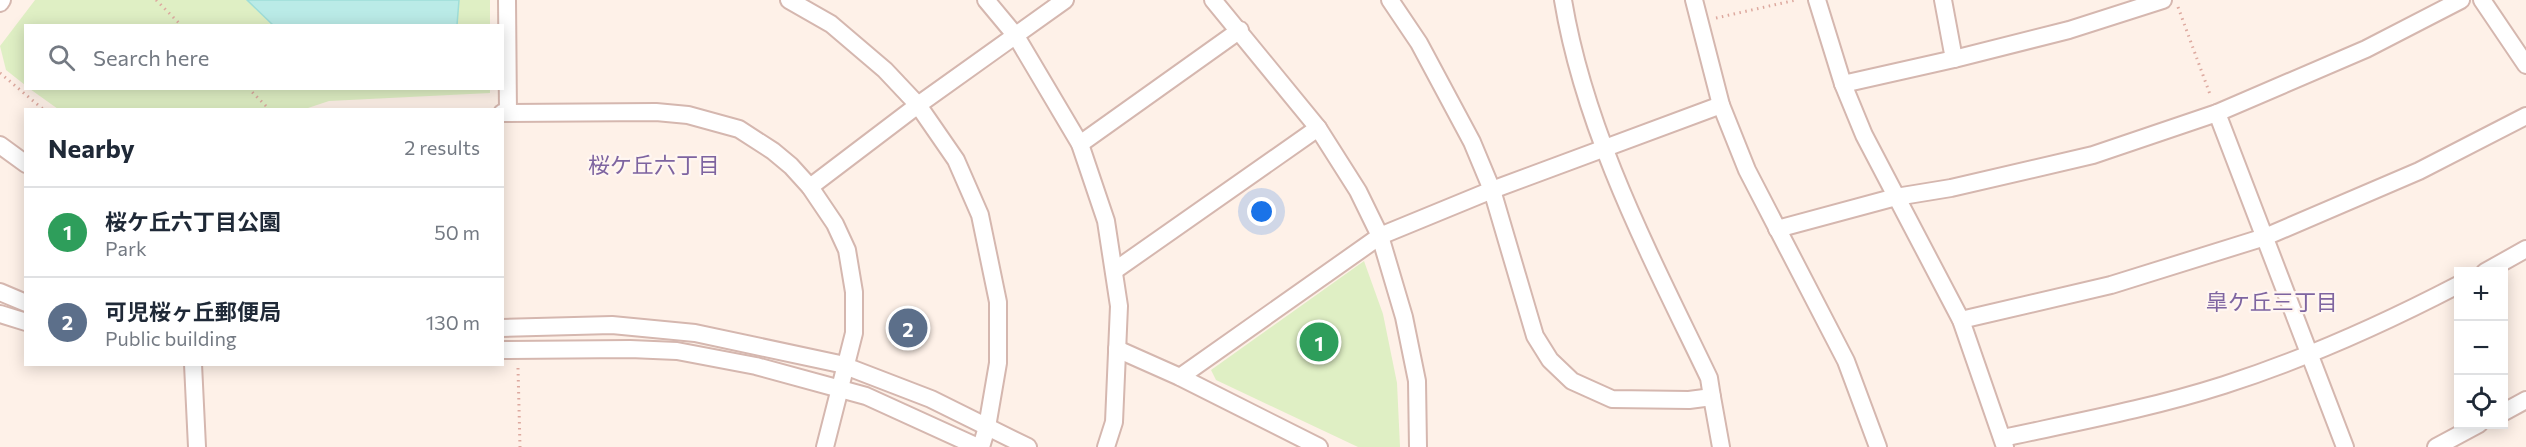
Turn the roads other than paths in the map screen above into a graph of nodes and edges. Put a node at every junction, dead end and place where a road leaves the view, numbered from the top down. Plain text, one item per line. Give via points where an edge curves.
1 (507, 0) edge
2 (789, 0) edge
3 (986, 0) edge
4 (1065, 0) edge
5 (1214, 0) edge
6 (1390, 0) edge
7 (1563, 0) edge
8 (1694, 0) edge
9 (1817, 0) edge
10 (1943, 0) edge
11 (2163, 0) edge
12 (2461, 0) edge
13 (2482, 0) edge
14 (1240, 30) junction
15 (1016, 36) junction
16 (1954, 59) junction
17 (2526, 65) edge
18 (1843, 84) junction
19 (918, 105) junction
20 (1721, 105) junction
21 (505, 113) edge
22 (2217, 113) junction
23 (2526, 116) edge
24 (1318, 128) junction
25 (1080, 144) junction
26 (0, 145) edge
27 (1604, 148) junction
28 (24, 163) edge
29 (810, 187) junction
30 (1492, 190) junction
31 (1896, 196) junction
32 (1777, 229) junction
33 (1380, 236) junction
34 (2265, 237) junction
35 (2526, 249) edge
36 (2494, 267) edge
37 (1114, 271) junction
38 (2454, 287) edge
39 (0, 292) edge
40 (24, 302) edge
41 (0, 314) edge
42 (1961, 320) junction
43 (24, 321) edge
44 (504, 328) edge
45 (1117, 349) junction
46 (510, 350) edge
47 (2310, 355) junction
48 (193, 366) edge
49 (846, 366) junction
50 (1180, 377) junction
51 (838, 388) junction
52 (1712, 397) junction
53 (2526, 400) edge
54 (2508, 410) edge
55 (987, 427) junction
56 (2470, 429) edge
57 (2004, 443) edge
58 (197, 447) edge
59 (825, 447) edge
60 (979, 447) edge
61 (1028, 447) edge
62 (1106, 447) edge
63 (1319, 447) edge
64 (1418, 447) edge
65 (1721, 447) edge
66 (1878, 447) edge
67 (2345, 447) edge
68 (2436, 447) edge

1 - 21 street
2 - 19 street via 831,24 885,70
3 - 15 street
4 - 15 street
5 - 14 street
6 - 30 street via 1454,105
7 - 27 street via 1570,40
8 - 20 street
9 - 18 street
10 - 16 street
11 - 16 street via 2069,30
12 - 22 street via 2366,49
13 - 17 street
14 - 24 street
14 - 25 street
15 - 19 street
15 - 25 street
16 - 18 street
18 - 31 street
19 - 29 street
19 - 55 street via 956,160 980,215 998,302 998,363
20 - 27 street
20 - 32 street via 1747,170
21 - 29 street via 688,115 739,129 772,151
22 - 31 street via 2092,155 1951,188
22 - 34 street
23 - 34 street via 2419,171
24 - 33 street
24 - 37 street
25 - 37 street via 1106,221
26 - 28 street
27 - 30 street
27 - 52 street via 1709,378
29 - 49 street via 847,250 854,322
30 - 33 street
30 - 52 street via 1535,336 1557,367 1572,381 1612,399
31 - 32 street
31 - 42 street
32 - 66 street via 1846,361
33 - 50 street
33 - 64 street via 1404,317 1417,381
34 - 42 street via 2111,285
34 - 47 street
35 - 36 street
37 - 45 street via 1119,306
38 - 47 street
39 - 40 street
41 - 43 street
42 - 57 street
44 - 49 street via 612,325 695,333
45 - 50 street
45 - 62 street via 1114,422
46 - 51 street via 677,351 756,366
47 - 57 street via 2223,385
47 - 67 street
48 - 58 street
49 - 51 street
49 - 55 street via 931,399
50 - 63 street
51 - 59 street
51 - 60 street via 884,403
52 - 65 street
53 - 54 street
55 - 60 street
55 - 61 street
56 - 68 street

